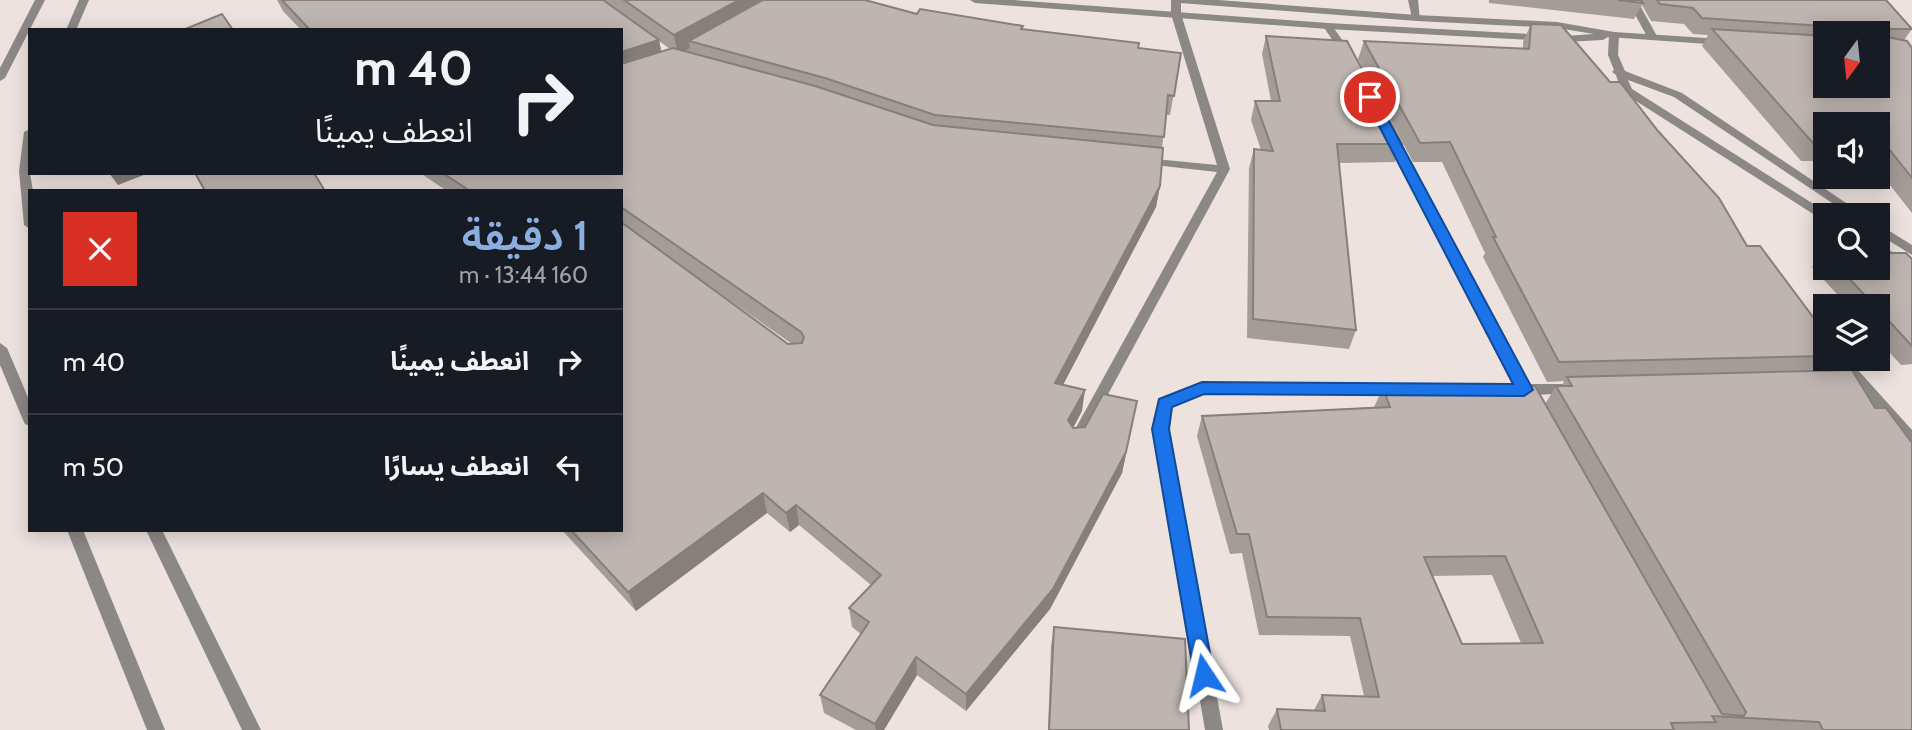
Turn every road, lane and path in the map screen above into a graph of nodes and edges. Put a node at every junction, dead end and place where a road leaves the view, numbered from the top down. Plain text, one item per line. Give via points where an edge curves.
1 (40, 0) edge
2 (84, 0) edge
3 (975, 0) edge
4 (1178, 0) edge
5 (1413, 0) edge
6 (1632, 0) edge
7 (1176, 14) junction
8 (1417, 18) junction
9 (1328, 26) junction
10 (72, 28) edge
11 (1614, 35) junction
12 (1653, 38) junction
13 (1732, 42) edge
14 (1617, 72) junction
15 (1357, 73) edge
16 (0, 78) edge
17 (1623, 88) junction
18 (1641, 117) edge
19 (1383, 121) edge
20 (28, 148) edge
21 (1127, 160) edge
22 (1224, 169) junction
23 (28, 203) edge
24 (1840, 203) edge
25 (1813, 208) edge
26 (1890, 236) edge
27 (1912, 251) edge
28 (1890, 255) edge
29 (1912, 269) edge
30 (0, 348) edge
31 (1846, 371) edge
32 (1580, 388) edge
33 (1412, 389) edge
34 (28, 416) edge
35 (1912, 440) edge
36 (1074, 442) edge
37 (76, 532) edge
38 (155, 532) edge
39 (156, 730) edge
40 (253, 730) edge
41 (1214, 730) edge

1 - 16 street
2 - 10 street
3 - 7 street
4 - 7 street
4 - 8 street
5 - 8 street
6 - 12 street
7 - 9 street
7 - 22 street
8 - 11 street via 1557,25
9 - 11 street via 1566,39
9 - 15 street
11 - 12 street
11 - 14 street
12 - 13 street
14 - 17 street
14 - 24 street via 1678,95
17 - 18 street
17 - 25 street
19 - 32 street via 1522,394
20 - 23 street
21 - 22 street
22 - 36 street
26 - 27 street
28 - 29 street
30 - 34 street
31 - 35 street
33 - 41 street via 1202,388 1164,404 1161,429
37 - 39 street
38 - 40 street

